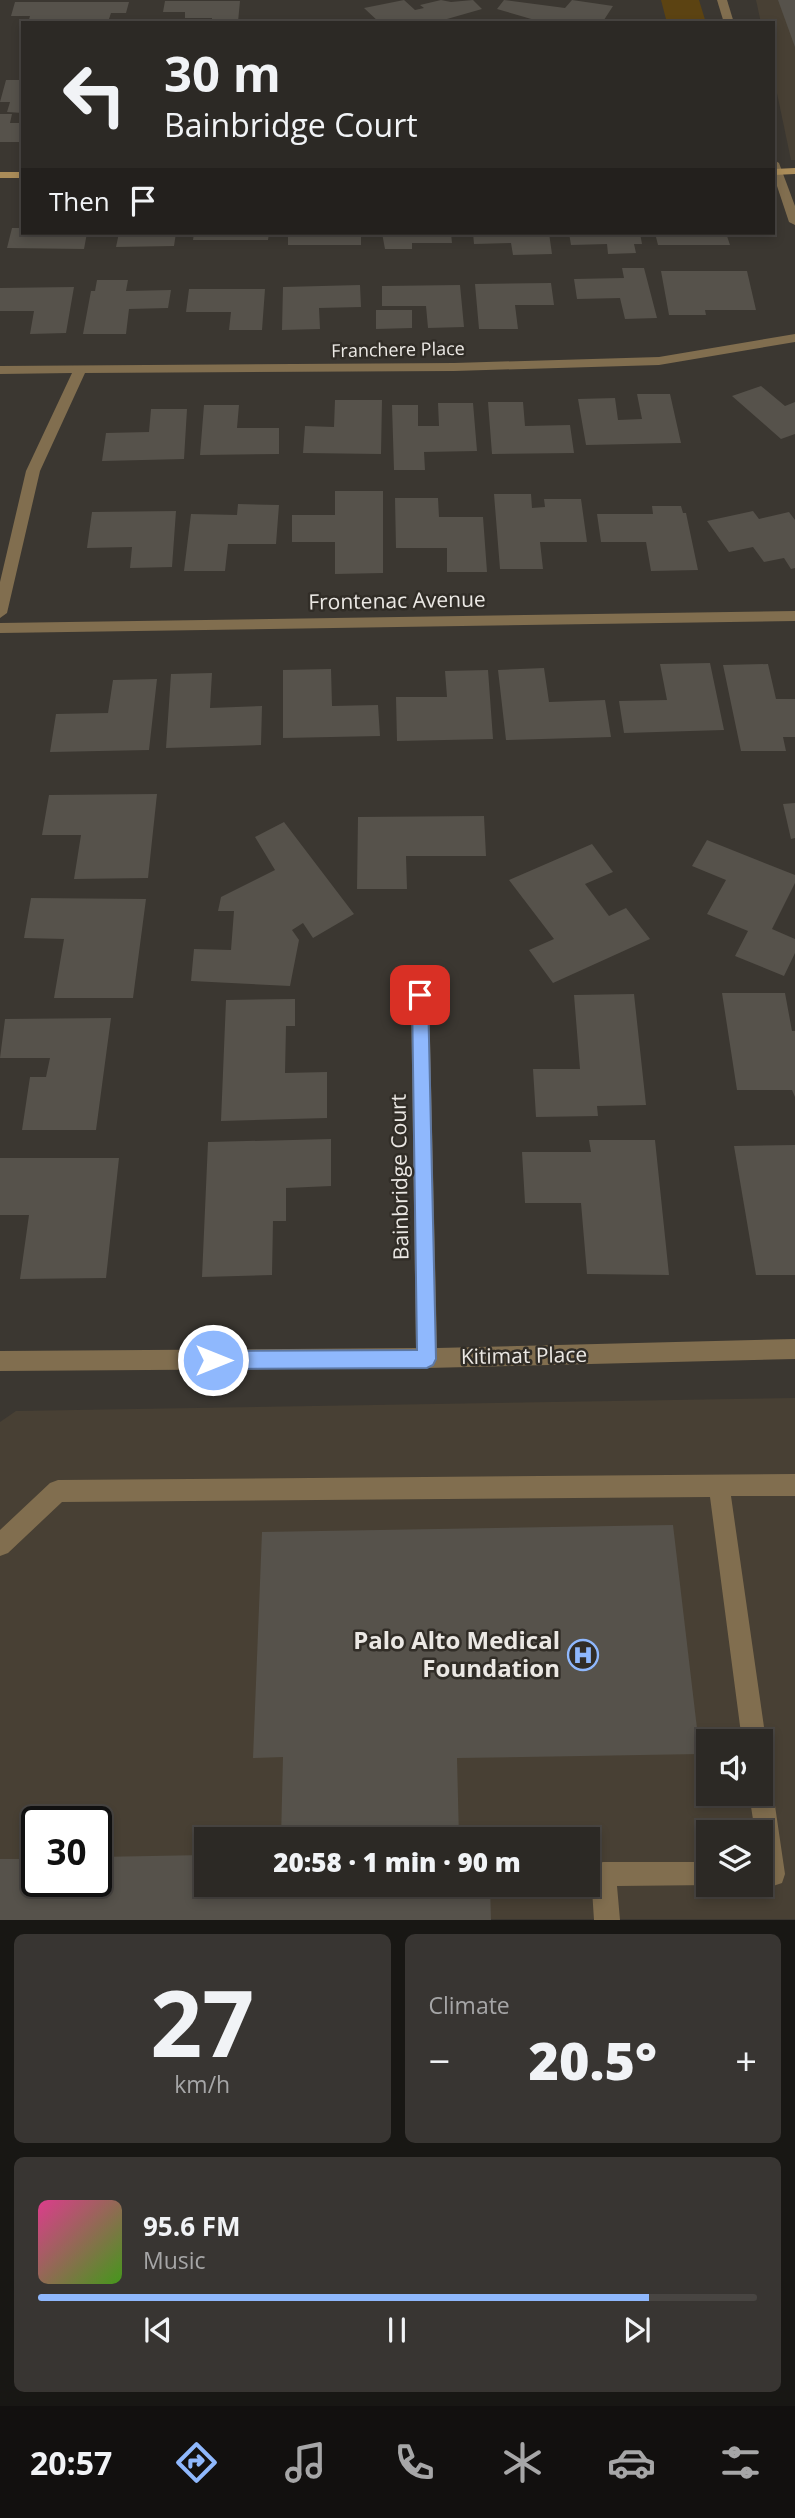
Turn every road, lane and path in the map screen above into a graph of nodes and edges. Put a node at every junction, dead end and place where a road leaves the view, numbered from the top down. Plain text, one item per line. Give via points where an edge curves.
1 (722, 0) edge
2 (728, 21) edge
3 (775, 169) edge
4 (775, 172) edge
5 (795, 172) edge
6 (21, 174) edge
7 (0, 175) edge
8 (795, 222) edge
9 (795, 338) edge
10 (0, 370) edge
11 (80, 370) junction
12 (0, 613) edge
13 (795, 616) edge
14 (0, 628) edge
15 (420, 995) dead end
16 (795, 1349) edge
17 (427, 1359) junction
18 (0, 1361) edge
19 (795, 1485) edge
20 (719, 1486) junction
21 (0, 1545) edge
22 (752, 1729) edge
23 (696, 1874) edge
24 (607, 1920) edge

1 - 2 street
3 - 5 street
4 - 8 street
6 - 7 street
9 - 11 street, Franchere Place via 659,360
10 - 11 street, Franchere Place
11 - 12 street via 33,471
13 - 14 street, Frontenac Avenue
15 - 17 street, Bainbridge Court
16 - 17 street, Kitimat Place
17 - 18 street, Kitimat Place
19 - 20 street
20 - 21 street via 58,1490
20 - 22 street
23 - 24 street via 603,1874

